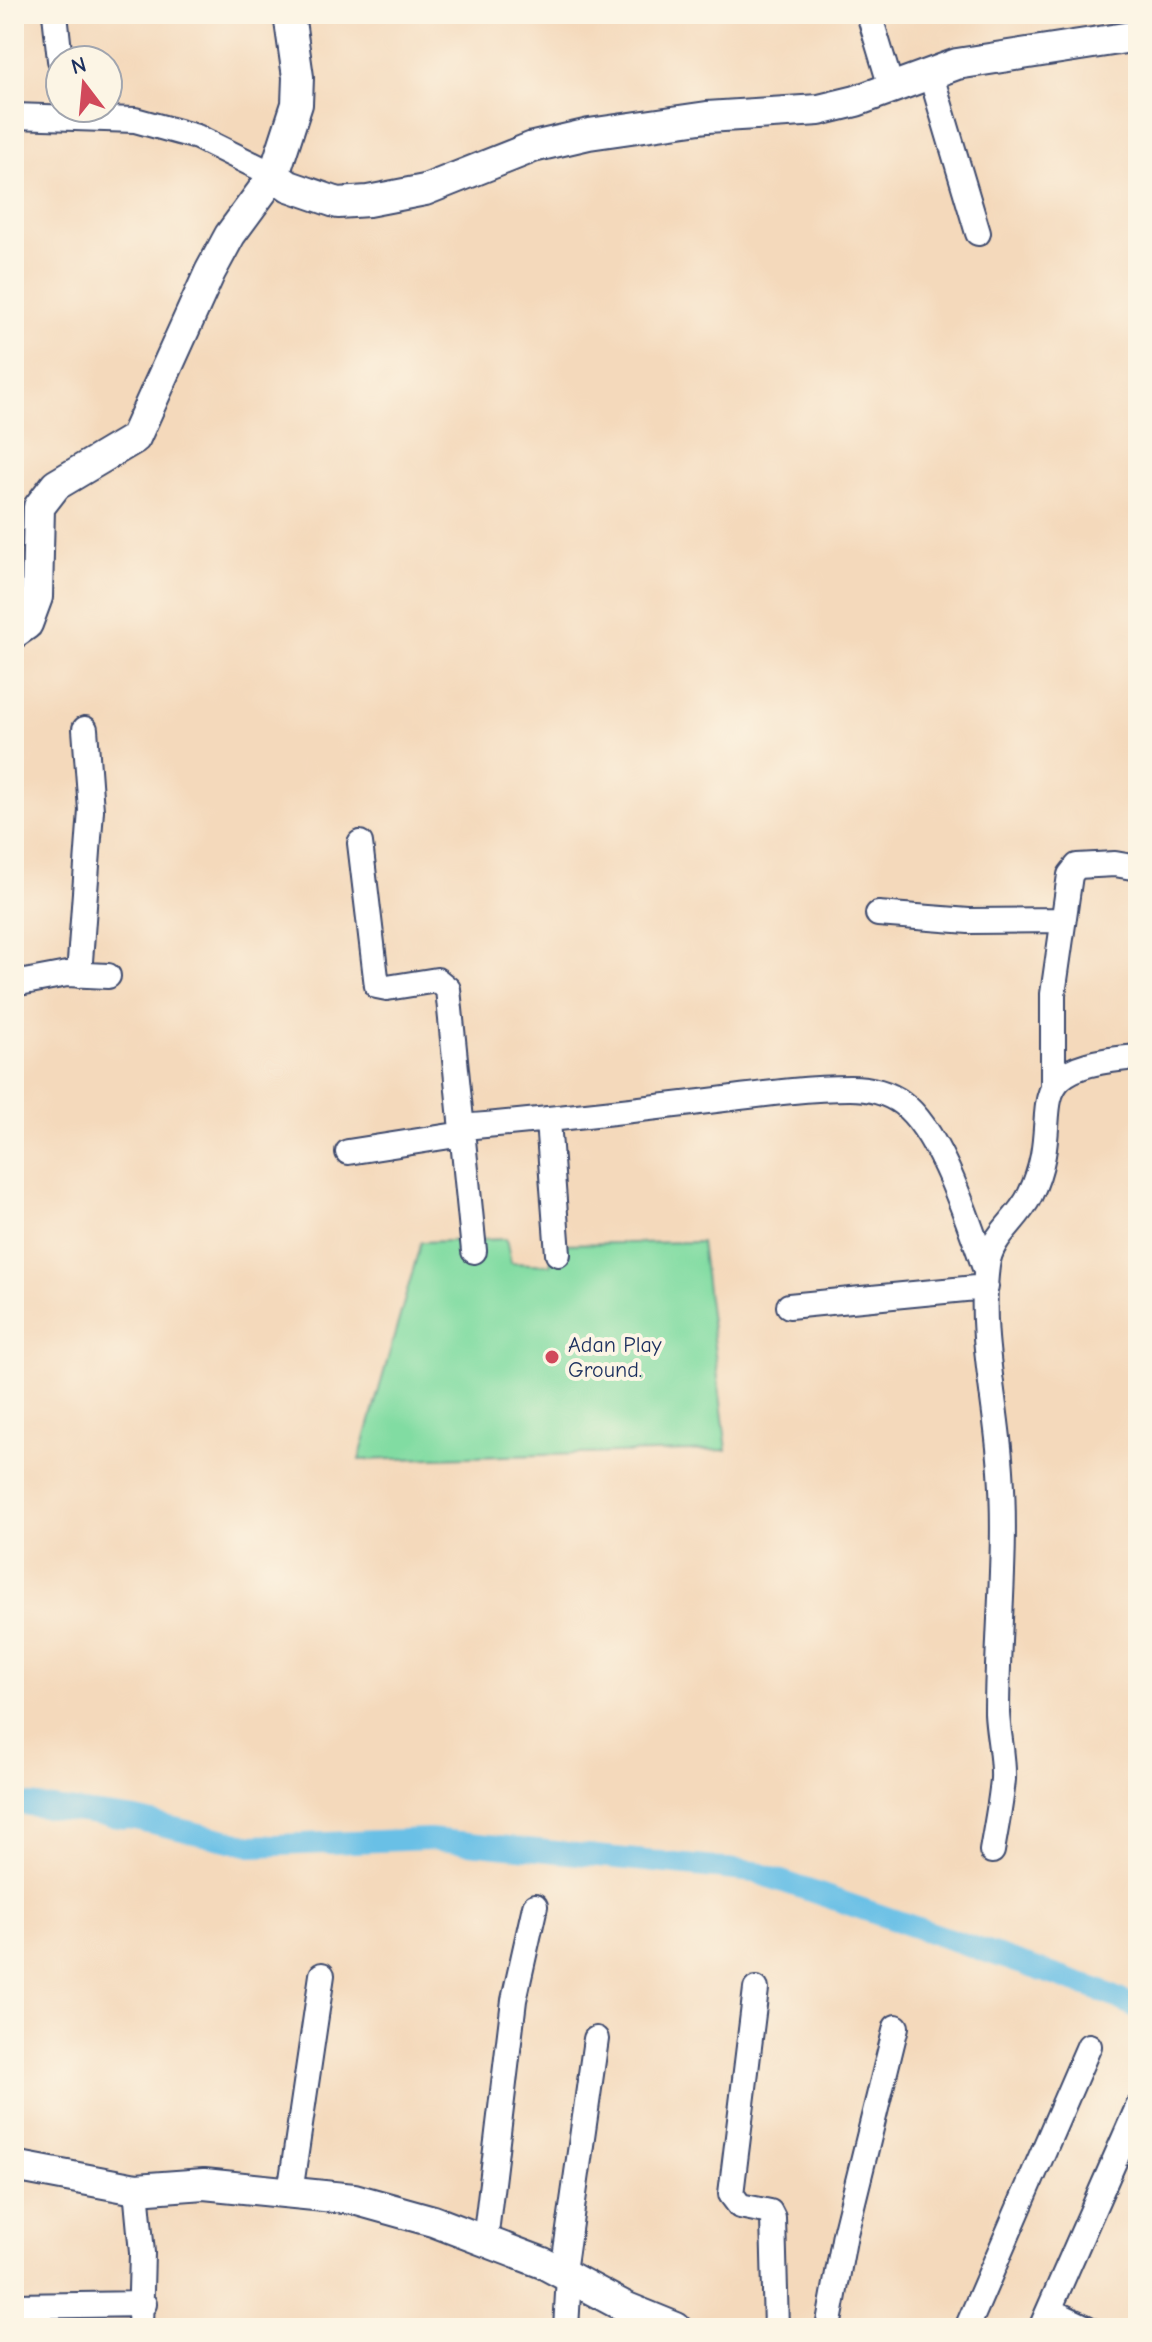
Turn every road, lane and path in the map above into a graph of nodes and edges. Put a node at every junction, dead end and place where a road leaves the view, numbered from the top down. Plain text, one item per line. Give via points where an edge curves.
1 (55, 14) edge
2 (289, 14) edge
3 (869, 14) edge
4 (1138, 36) edge
5 (58, 44) edge
6 (930, 72) junction
7 (891, 87) junction
8 (44, 114) edge
9 (14, 116) edge
10 (124, 119) edge
11 (274, 175) junction
12 (978, 233) dead end
13 (14, 633) edge
14 (85, 729) dead end
15 (360, 843) dead end
16 (1138, 868) edge
17 (878, 914) dead end
18 (1063, 920) junction
19 (79, 975) junction
20 (108, 976) dead end
21 (14, 984) edge
22 (1138, 1057) edge
23 (1053, 1086) junction
24 (548, 1121) junction
25 (462, 1130) junction
26 (348, 1152) dead end
27 (474, 1251) dead end
28 (558, 1254) dead end
29 (986, 1279) junction
30 (789, 1306) dead end
31 (992, 1851) dead end
32 (535, 1906) dead end
33 (322, 1975) dead end
34 (756, 1989) dead end
35 (896, 2027) dead end
36 (596, 2039) dead end
37 (1089, 2046) dead end
38 (1138, 2107) edge
39 (14, 2166) edge
40 (136, 2189) junction
41 (290, 2193) junction
42 (485, 2241) junction
43 (566, 2274) junction
44 (144, 2304) junction
45 (14, 2306) edge
46 (1045, 2319) edge
47 (140, 2328) edge
48 (566, 2328) edge
49 (676, 2328) edge
50 (776, 2328) edge
51 (828, 2328) edge
52 (967, 2328) edge
53 (1087, 2328) edge

1 - 5 street
2 - 11 street via 297,104
3 - 7 street
4 - 6 street
6 - 7 street
6 - 12 street
7 - 11 street via 819,110 707,117 589,134 533,147 425,190 368,201 338,203 289,186
8 - 9 street
10 - 11 street via 197,137
11 - 13 street via 210,272 135,438 56,485 39,507 37,597 27,624
14 - 19 street via 91,810
15 - 25 street via 377,986 437,980 447,984
16 - 18 street via 1077,866 1070,875
17 - 18 street via 969,921
18 - 23 street via 1053,994
19 - 20 street
19 - 21 street
22 - 23 street via 1084,1064
23 - 29 street via 1029,1197 989,1249
24 - 25 street
24 - 28 street
24 - 29 street via 775,1093 880,1091 915,1116 935,1148
25 - 26 street
25 - 27 street
29 - 30 street
29 - 31 street via 988,1359 1005,1529 997,1711 1003,1779
32 - 42 street via 514,2000
33 - 41 street
34 - 50 street via 731,2194 740,2206 770,2212 773,2218
35 - 51 street via 845,2234
36 - 43 street
37 - 52 street
38 - 46 street
39 - 40 street
40 - 41 street via 204,2184
40 - 44 street
41 - 42 street via 354,2199
42 - 43 street
43 - 48 street
43 - 49 street
44 - 45 street
44 - 47 street
46 - 53 street

